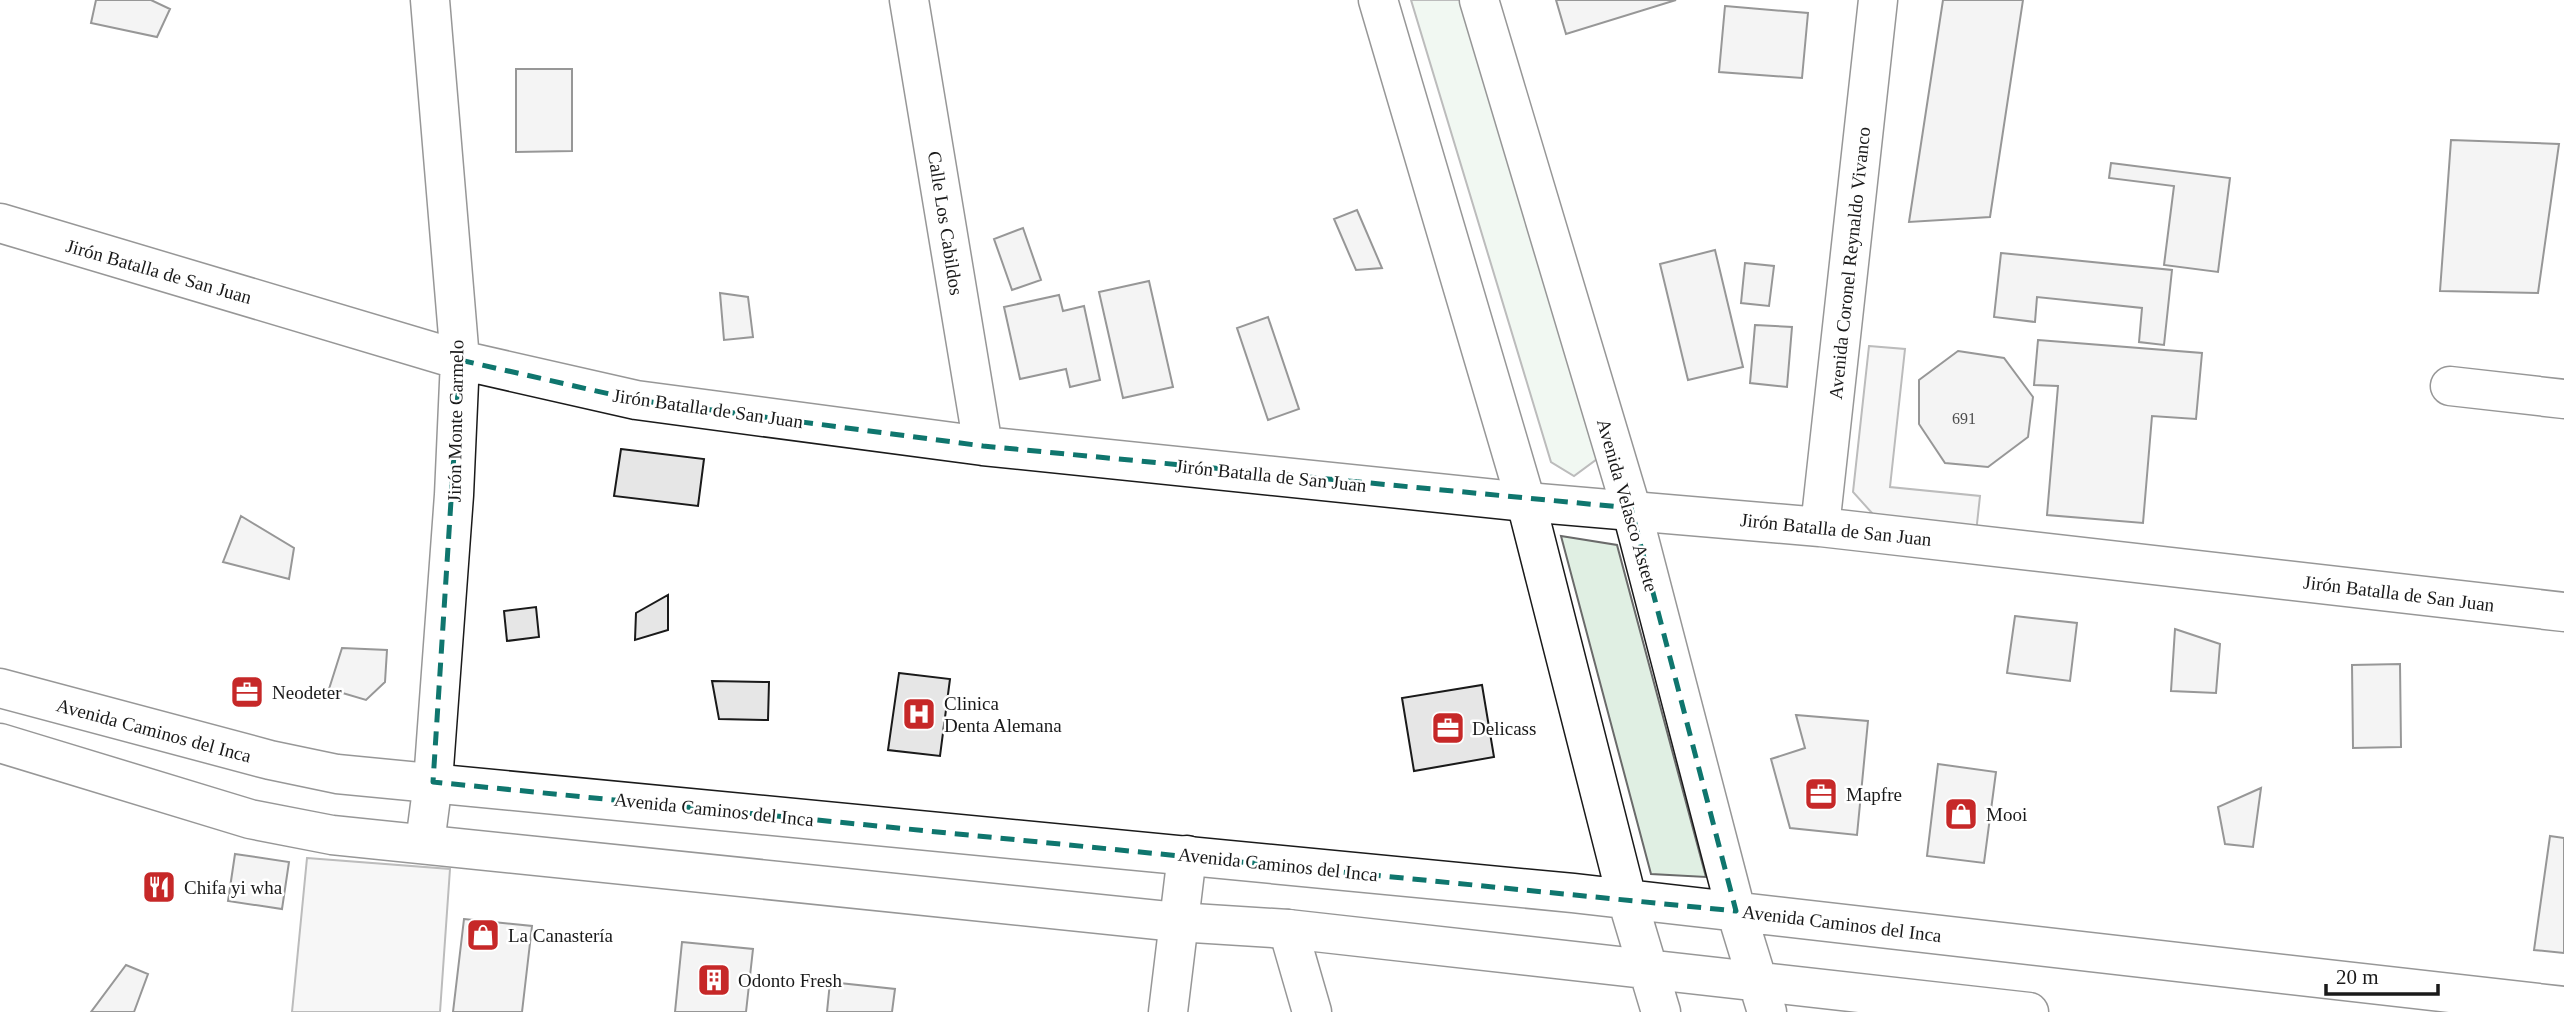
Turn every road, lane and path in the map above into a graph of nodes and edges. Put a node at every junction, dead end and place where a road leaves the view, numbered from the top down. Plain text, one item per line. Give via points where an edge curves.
1 (430, 0) edge
2 (909, 0) edge
3 (1378, 0) edge
4 (1479, 0) edge
5 (1878, 0) edge
6 (0, 223) edge
7 (460, 360) junction
8 (2450, 386) dead end
9 (2564, 399) edge
10 (983, 446) junction
11 (1526, 502) junction
12 (1631, 508) junction
13 (1820, 527) junction
14 (2564, 612) edge
15 (0, 688) edge
16 (0, 743) edge
17 (433, 782) junction
18 (425, 843) junction
19 (1187, 855) junction
20 (1627, 899) junction
21 (1736, 911) junction
22 (1177, 922) junction
23 (1288, 929) junction
24 (1648, 969) junction
25 (1762, 997) edge
26 (2564, 1006) edge
27 (1168, 1012) edge
28 (1312, 1012) edge
29 (1661, 1012) edge
30 (2029, 1012) edge

1 - 7 main road, Jirón Monte Carmelo
2 - 10 main road, Calle Los Cabildos
3 - 11 main road
4 - 12 main road, Avenida Velasco Astete
5 - 13 main road, Avenida Coronel Reynaldo Vivanco
6 - 7 main road, Jirón Batalla de San Juan
7 - 10 main road, Jirón Batalla de San Juan via 636,400
7 - 17 main road, Jirón Monte Carmelo
8 - 9 main road
10 - 11 main road, Jirón Batalla de San Juan
11 - 12 main road, Jirón Batalla de San Juan
11 - 20 main road
12 - 13 main road, Jirón Batalla de San Juan
12 - 21 main road, Avenida Velasco Astete
13 - 14 main road, Jirón Batalla de San Juan
15 - 17 main road, Avenida Caminos del Inca via 270,760 337,774
16 - 18 main road via 250,819 332,835
17 - 18 main road, Jirón Monte Carmelo
17 - 19 main road, Avenida Caminos del Inca
18 - 22 main road
19 - 20 main road, Avenida Caminos del Inca
19 - 22 main road
20 - 21 main road, Avenida Caminos del Inca
20 - 24 main road
21 - 25 main road, Avenida Velasco Astete
21 - 26 main road, Avenida Caminos del Inca
22 - 23 main road
22 - 27 main road
23 - 24 main road
23 - 28 main road
24 - 25 main road
24 - 29 main road
25 - 30 main road

